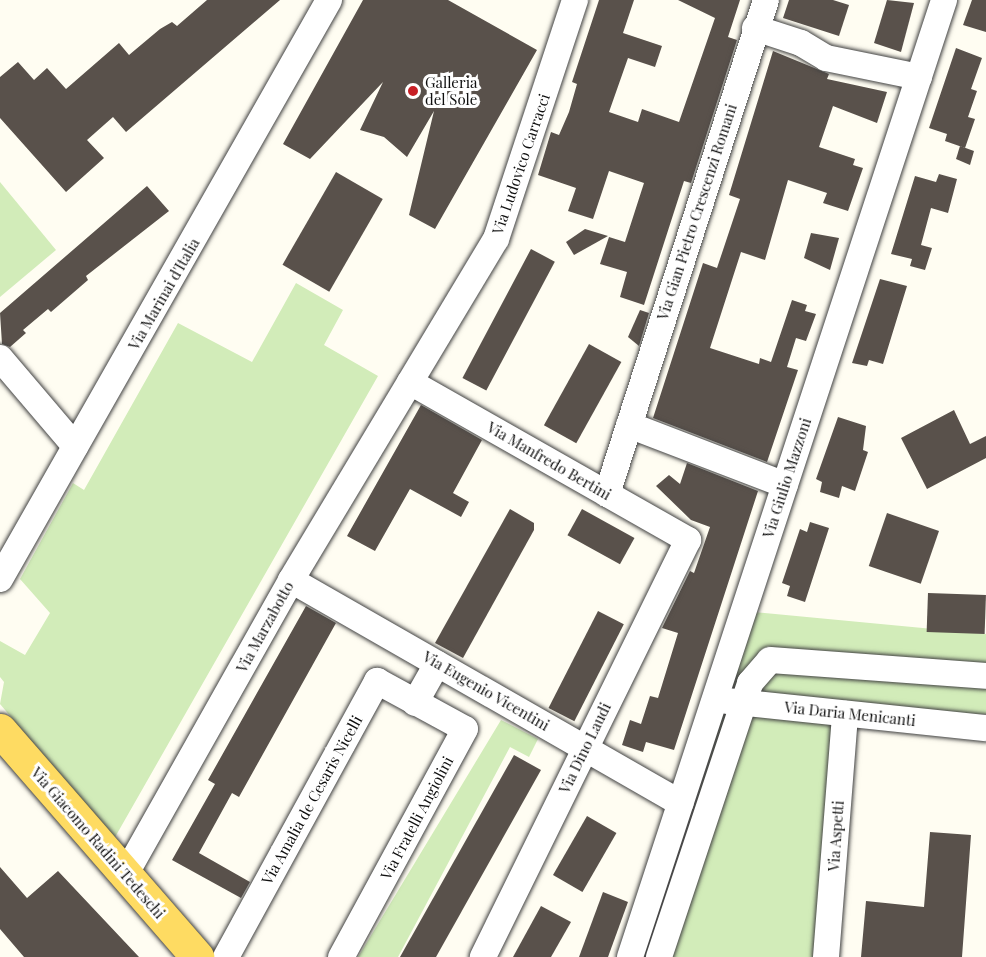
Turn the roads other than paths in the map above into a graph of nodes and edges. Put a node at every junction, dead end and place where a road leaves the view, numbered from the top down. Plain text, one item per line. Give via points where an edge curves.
1 (575, 0) edge
2 (766, 0) edge
3 (944, 0) edge
4 (326, 2) edge
5 (755, 28) junction
6 (919, 77) junction
7 (0, 358) edge
8 (410, 382) junction
9 (629, 425) junction
10 (75, 446) junction
11 (785, 485) junction
12 (607, 494) junction
13 (688, 540) joint
14 (0, 579) edge
15 (291, 580) junction
16 (437, 664) junction
17 (986, 676) edge
18 (715, 699) junction
19 (415, 703) junction
20 (743, 704) junction
21 (845, 714) junction
22 (986, 728) edge
23 (1, 732) edge
24 (585, 748) junction
25 (681, 803) junction
26 (126, 875) junction
27 (197, 957) edge
28 (226, 957) edge
29 (342, 957) edge
30 (483, 957) edge
31 (630, 957) edge
32 (659, 957) edge
33 (826, 957) edge

1 - 8 street, Via Ludovico Carracci via 496,238
2 - 5 street, Via Gian Pietro Crescenzi Romani
3 - 6 street, Via Giulio Mazzoni
4 - 10 street, Via Marinai d'Italia via 246,152
5 - 6 street via 801,43 826,57
5 - 9 street, Via Gian Pietro Crescenzi Romani
6 - 11 street, Via Giulio Mazzoni
7 - 10 street
8 - 12 street, Via Manfredo Bertini
8 - 15 street, Via Marzabotto
9 - 11 street
9 - 12 street, Via Gian Pietro Crescenzi Romani
10 - 14 street, Via Marinai d'Italia
11 - 18 street, Via Giulio Mazzoni
12 - 13 street, Via Manfredo Bertini
13 - 24 street, Via Dino Laudi
15 - 16 street, Via Eugenio Vicentini
15 - 26 street, Via Marzabotto
16 - 19 street
16 - 24 street, Via Eugenio Vicentini
17 - 20 street via 770,660 750,683
18 - 20 street, Via Daria Menicanti
18 - 25 street, Via Giulio Mazzoni
19 - 28 street, Via Amalia de Cesaris Nicelli via 377,681
19 - 29 street, Via Fratelli Angiolini via 465,729
20 - 21 street, Via Daria Menicanti
20 - 32 street
21 - 22 street, Via Daria Menicanti
21 - 33 street, Via Aspetti
23 - 26 main road, Via Giacomo Radini Tedeschi
24 - 25 street, Via Eugenio Vicentini
24 - 30 street, Via Dino Laudi
25 - 31 street, Via Giulio Mazzoni
26 - 27 main road, Via Giacomo Radini Tedeschi

